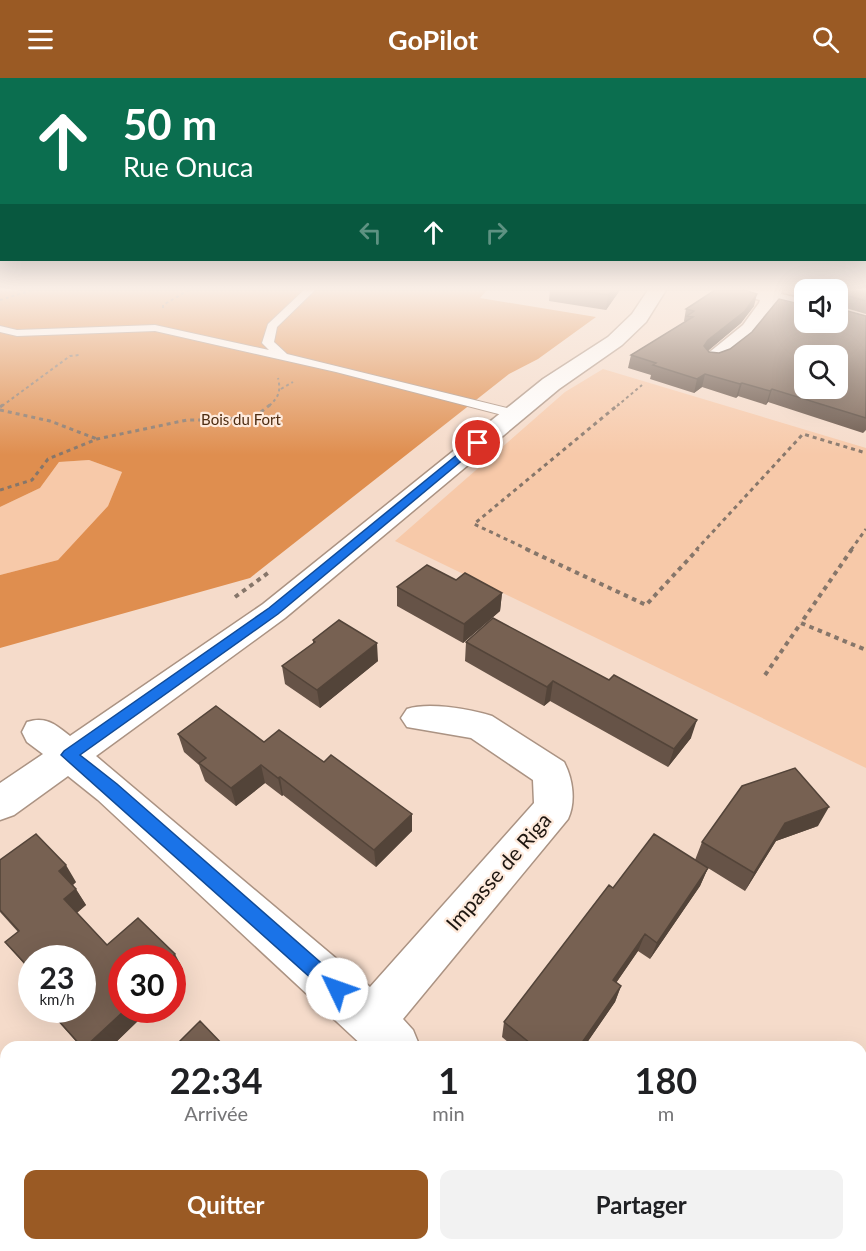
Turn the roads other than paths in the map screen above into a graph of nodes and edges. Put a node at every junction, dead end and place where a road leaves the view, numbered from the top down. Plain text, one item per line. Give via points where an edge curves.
1 (231, 345) edge
2 (270, 345) edge
3 (607, 345) edge
4 (732, 345) edge
5 (282, 356) junction
6 (713, 359) edge
7 (514, 414) junction
8 (419, 718) dead end
9 (40, 732) dead end
10 (69, 755) junction
11 (0, 804) edge
12 (384, 1034) edge

1 - 5 lane
2 - 5 lane
3 - 7 street
4 - 6 street
5 - 7 lane
7 - 10 street via 274,611
8 - 12 street, Impasse de Riga via 479,726 551,773 554,808
9 - 10 street
10 - 11 street
10 - 12 street

